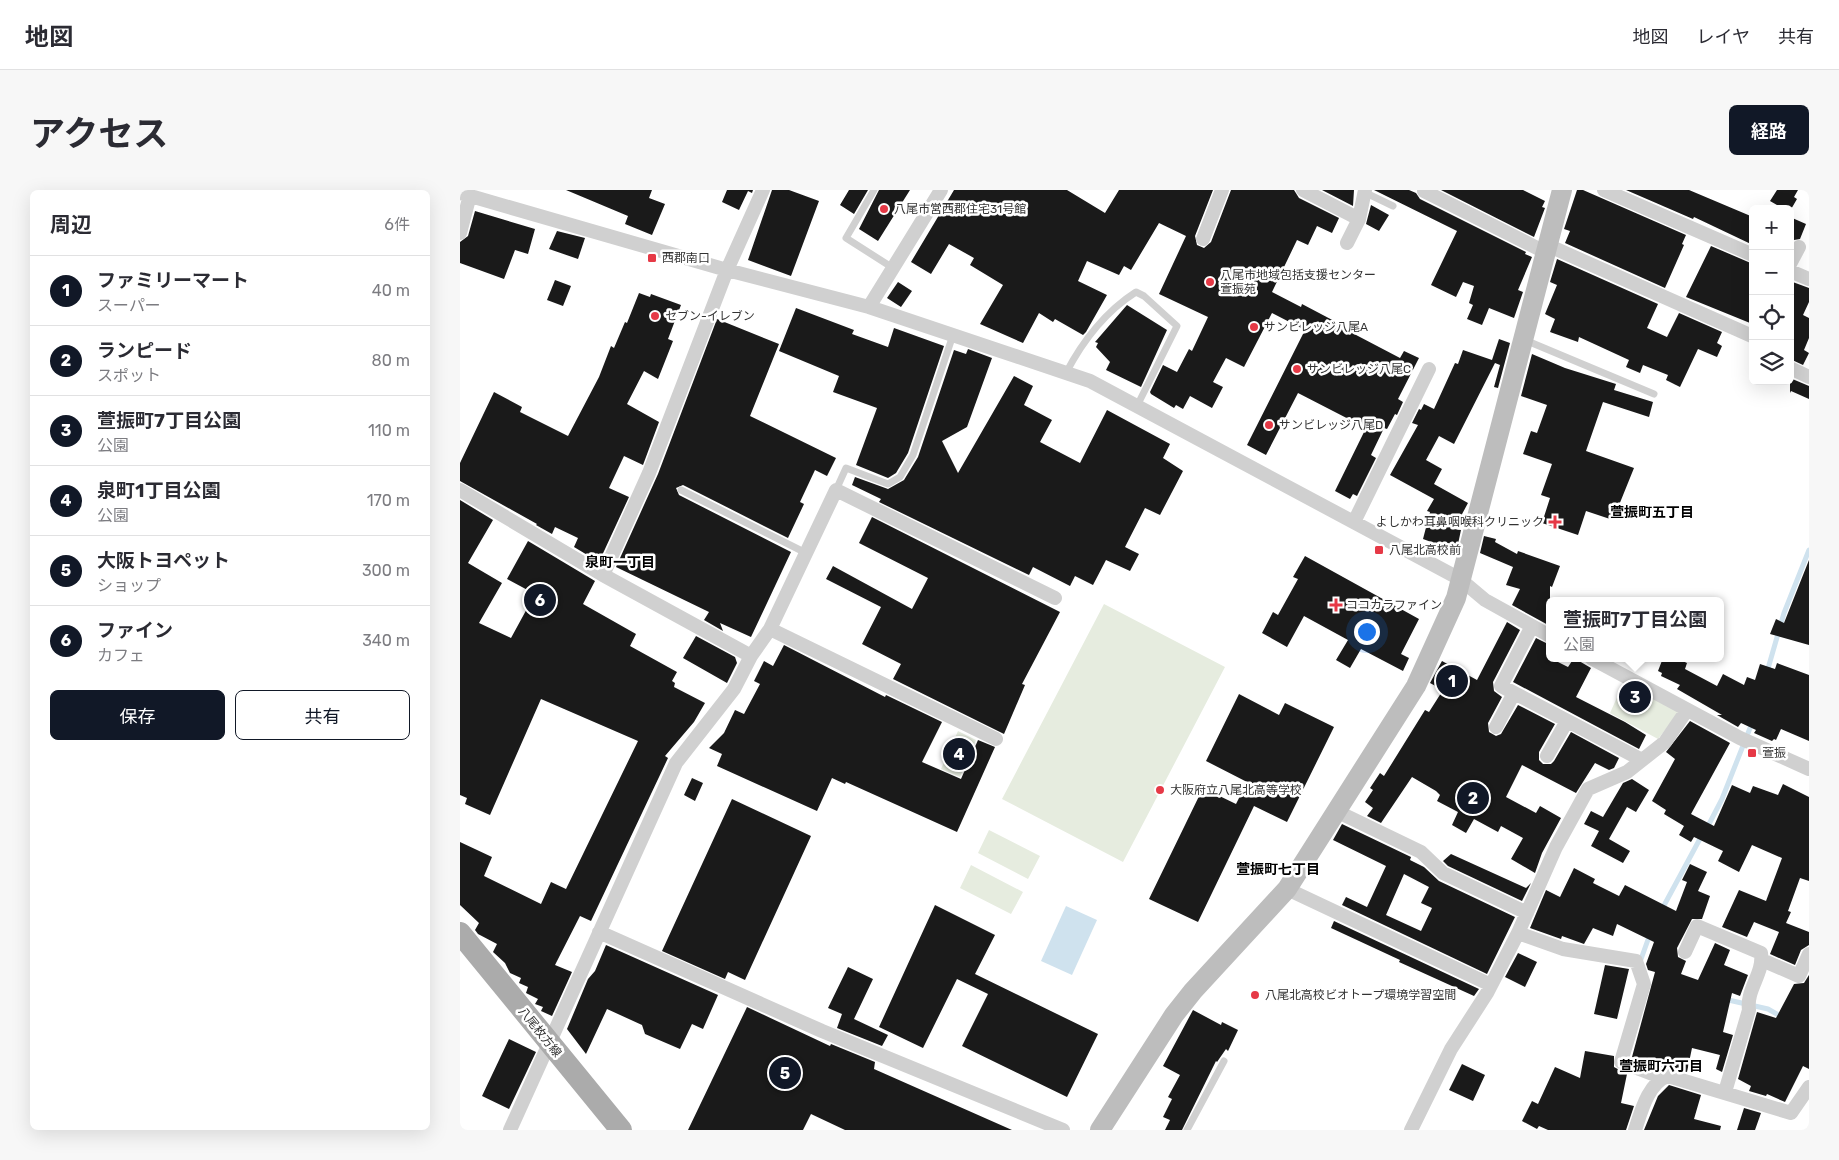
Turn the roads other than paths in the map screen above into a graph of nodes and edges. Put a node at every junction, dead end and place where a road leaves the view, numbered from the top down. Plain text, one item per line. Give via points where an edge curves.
1 (763, 190) edge
2 (874, 190) edge
3 (941, 190) edge
4 (1222, 190) edge
5 (1303, 190) edge
6 (1562, 190) edge
7 (1604, 190) edge
8 (1365, 191) edge
9 (1424, 191) edge
10 (465, 194) edge
11 (1393, 206) dead end
12 (1358, 218) junction
13 (460, 233) edge
14 (1203, 239) dead end
15 (1347, 243) dead end
16 (1799, 247) dead end
17 (1546, 249) junction
18 (1749, 253) edge
19 (1794, 256) edge
20 (893, 268) junction
21 (727, 270) junction
22 (1794, 273) edge
23 (1809, 279) edge
24 (869, 307) junction
25 (953, 335) junction
26 (1749, 335) edge
27 (1522, 339) junction
28 (1430, 369) dead end
29 (1794, 370) edge
30 (1066, 373) junction
31 (1809, 377) edge
32 (1654, 394) dead end
33 (1137, 406) junction
34 (460, 490) edge
35 (682, 490) dead end
36 (836, 490) junction
37 (1354, 522) junction
38 (806, 553) junction
39 (603, 574) junction
40 (1460, 579) junction
41 (1055, 598) dead end
42 (1532, 626) junction
43 (770, 629) junction
44 (1546, 634) edge
45 (751, 656) junction
46 (1603, 662) edge
47 (1514, 693) junction
48 (1687, 710) junction
49 (1567, 721) junction
50 (1496, 727) dead end
51 (996, 739) dead end
52 (1547, 756) dead end
53 (1642, 760) junction
54 (1809, 769) edge
55 (1336, 811) junction
56 (1287, 889) junction
57 (1527, 913) junction
58 (599, 932) junction
59 (460, 933) edge
60 (1518, 933) junction
61 (1686, 952) dead end
62 (1809, 954) edge
63 (1762, 960) junction
64 (1491, 985) junction
65 (550, 1043) junction
66 (1224, 1061) dead end
67 (1663, 1078) junction
68 (1809, 1087) edge
69 (1725, 1092) junction
70 (510, 1130) edge
71 (621, 1130) edge
72 (1062, 1130) edge
73 (1100, 1130) edge
74 (1187, 1130) edge
75 (1411, 1130) edge
76 (1635, 1130) edge

1 - 21 street
2 - 20 lane via 846,238
3 - 20 street
4 - 14 street
5 - 12 street
6 - 17 street
7 - 18 street
8 - 11 lane
8 - 12 street
9 - 17 street
10 - 13 street
10 - 21 street
12 - 15 street
16 - 19 street
17 - 26 street
17 - 27 street
20 - 24 street
21 - 24 street
21 - 39 street via 649,473
22 - 23 street
24 - 25 street
25 - 30 street
25 - 36 lane via 913,455 900,477 888,484 846,468
27 - 32 lane
27 - 40 street
28 - 37 street via 1407,398 1380,454
29 - 31 street
30 - 33 street via 1090,381
30 - 33 lane via 1075,355 1102,321 1136,292 1177,326
33 - 37 street
34 - 39 street
35 - 38 lane
36 - 38 street
36 - 41 street
37 - 40 street
38 - 43 street
39 - 45 street
40 - 42 street via 1485,600
40 - 55 street via 1456,598 1416,686
42 - 44 street
42 - 47 street via 1501,686
43 - 45 street
43 - 51 street
45 - 58 street via 734,689 676,763
46 - 48 street
47 - 49 street
47 - 50 street
48 - 53 street via 1666,742
48 - 54 street via 1745,741
49 - 52 street
49 - 53 street
53 - 57 street via 1627,772 1588,789 1556,847
55 - 56 street
55 - 57 street via 1421,852 1443,873
56 - 64 street
56 - 73 street via 1193,990
57 - 60 street
58 - 65 street
58 - 72 street via 822,1031
59 - 65 main road, 八尾枚方線
60 - 64 street
60 - 67 street via 1564,950 1636,961 1644,984 1621,1062
61 - 63 street via 1697,926 1761,953
62 - 63 street via 1799,976
63 - 69 street via 1748,999 1749,1010
64 - 75 street via 1451,1049
65 - 70 street
65 - 71 main road, 八尾枚方線
66 - 74 lane
67 - 69 street via 1668,1076
67 - 76 street via 1643,1105
68 - 69 street via 1791,1113

